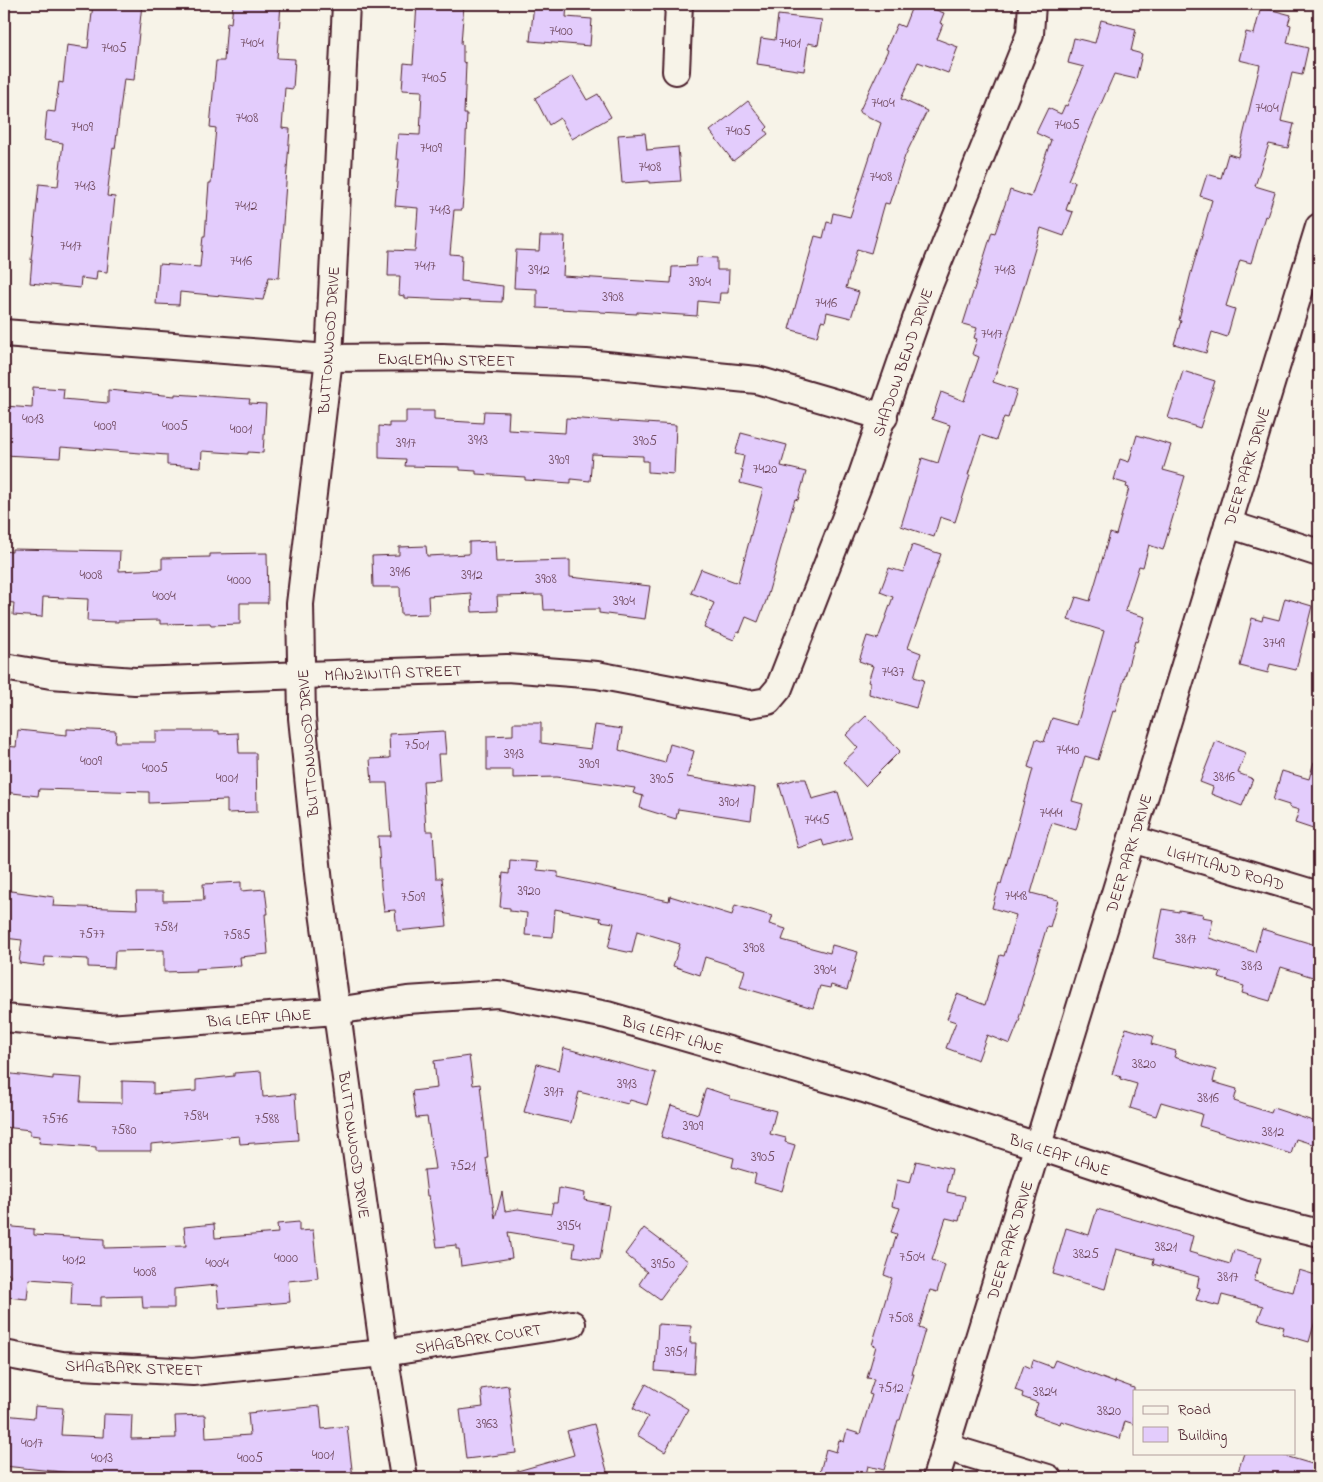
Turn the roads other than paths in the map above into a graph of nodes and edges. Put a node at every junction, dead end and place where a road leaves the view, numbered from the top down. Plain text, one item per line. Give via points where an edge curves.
1 (346, 4) edge
2 (679, 4) edge
3 (1032, 4) edge
4 (676, 71) dead end
5 (1319, 230) edge
6 (4, 333) edge
7 (329, 358) junction
8 (884, 417) junction
9 (1228, 524) junction
10 (1319, 553) edge
11 (4, 667) edge
12 (302, 676) junction
13 (750, 704) joint
14 (1132, 839) junction
15 (1319, 895) edge
16 (336, 1011) junction
17 (4, 1018) edge
18 (1038, 1147) junction
19 (1319, 1233) edge
20 (572, 1324) dead end
21 (384, 1353) junction
22 (4, 1354) edge
23 (946, 1447) junction
24 (404, 1478) edge
25 (936, 1478) edge
26 (1048, 1478) edge

1 - 7 street, BUTTONWOOD DRIVE
2 - 4 street
3 - 8 street, SHADOW BEND DRIVE via 1030,34 921,305
5 - 9 street, DEER PARK DRIVE
6 - 7 street, ENGLEMAN STREET
7 - 8 street, ENGLEMAN STREET via 442,356 586,363 757,380
7 - 12 street, BUTTONWOOD DRIVE via 300,604
8 - 13 street, SHADOW BEND DRIVE via 779,688 768,701
9 - 10 street
9 - 14 street, DEER PARK DRIVE
11 - 12 street, MANZINITA STREET via 51,675 135,682
12 - 13 street, MANZINITA STREET via 507,668 597,676
12 - 16 street, BUTTONWOOD DRIVE via 302,718
14 - 15 street, LIGHTLAND ROAD
14 - 18 street, DEER PARK DRIVE
16 - 17 street, BIG LEAF LANE via 109,1028
16 - 18 street, BIG LEAF LANE via 407,1000 498,994 607,1015 864,1089
16 - 21 street, BUTTONWOOD DRIVE
18 - 19 street, BIG LEAF LANE via 1243,1214
18 - 23 street, DEER PARK DRIVE
20 - 21 street, SHAGBARK COURT
21 - 22 street, SHAGBARK STREET via 192,1372 62,1366
21 - 24 street, BUTTONWOOD DRIVE
23 - 25 street, DEER PARK DRIVE
23 - 26 street

